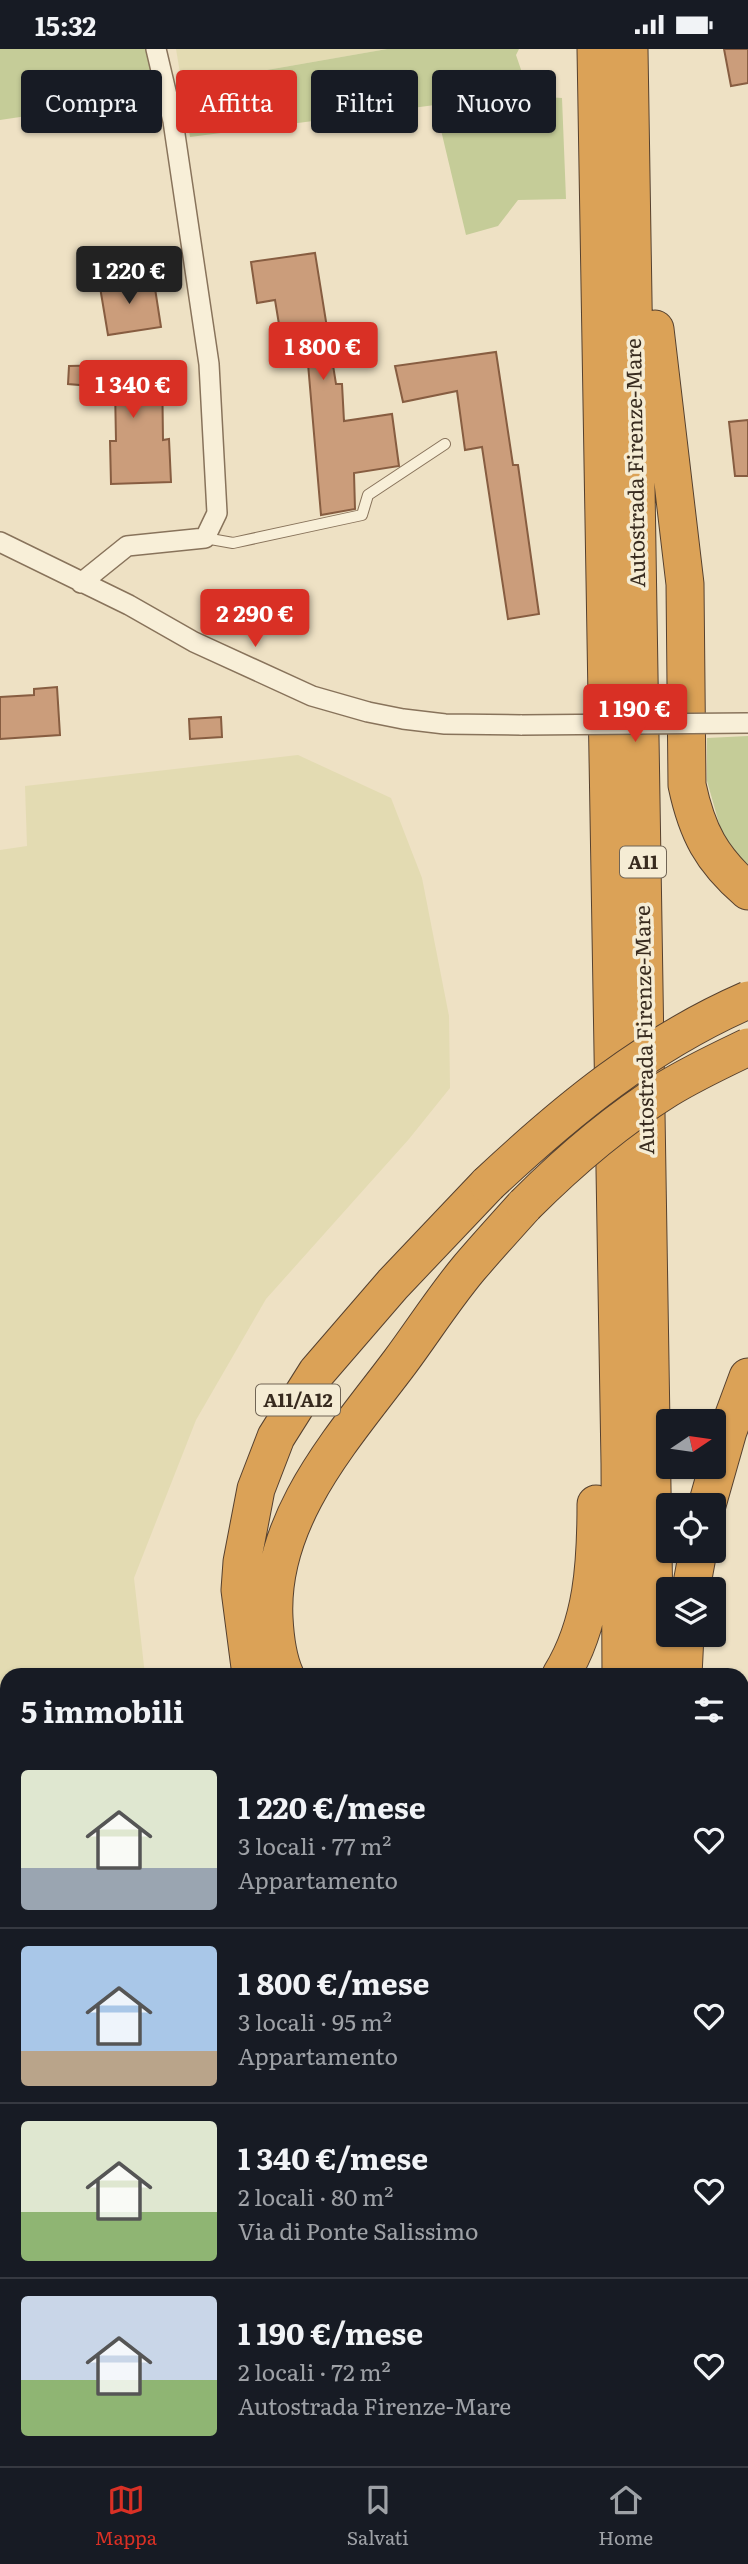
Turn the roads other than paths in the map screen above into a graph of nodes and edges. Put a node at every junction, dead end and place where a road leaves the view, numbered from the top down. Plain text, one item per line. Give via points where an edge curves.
1 (156, 49) edge
2 (596, 49) edge
3 (629, 49) edge
4 (629, 86) junction
5 (445, 444) dead end
6 (205, 538) junction
7 (0, 542) edge
8 (81, 583) junction
9 (748, 723) edge
10 (748, 891) edge
11 (748, 1000) edge
12 (748, 1047) edge
13 (616, 1248) junction
14 (748, 1377) edge
15 (710, 1493) edge
16 (684, 1647) edge
17 (250, 1668) edge
18 (283, 1668) edge
19 (564, 1668) edge
20 (621, 1668) edge
21 (655, 1668) edge
22 (683, 1668) edge

1 - 6 street via 173,121 209,363 217,513
2 - 13 highway, Autostrada Firenze-Mare / A11
3 - 4 highway, Autostrada Firenze-Mare / A11
4 - 10 highway via 685,584 687,785 693,815 715,859
4 - 21 highway, Autostrada Firenze-Mare / A11
5 - 6 lane via 368,495 362,515 233,543
6 - 8 street via 127,546
7 - 8 street
8 - 9 street, bridge via 312,696 368,712 445,724
11 - 17 highway, A11/A12, bridge via 627,1067 547,1128 393,1284 317,1372 276,1437 256,1489 240,1590
12 - 18 highway, bridge via 668,1088 569,1162 467,1270 352,1425 308,1491 291,1526 275,1578 273,1603 275,1641
13 - 19 highway via 597,1418 592,1587 583,1629
13 - 20 highway, Autostrada Firenze-Mare / A11
14 - 15 highway
16 - 22 highway

